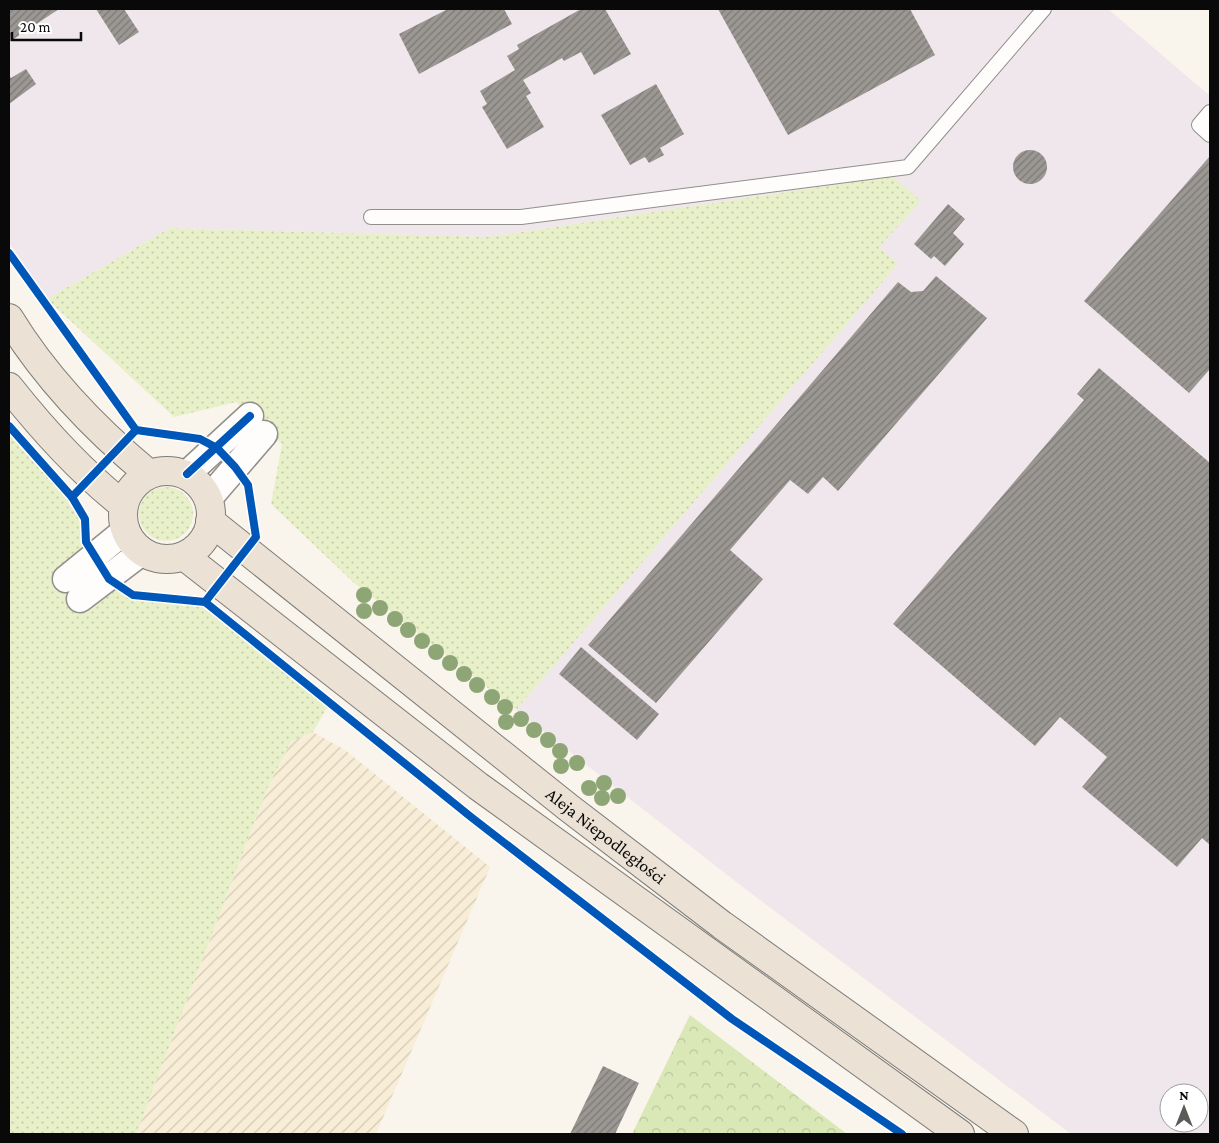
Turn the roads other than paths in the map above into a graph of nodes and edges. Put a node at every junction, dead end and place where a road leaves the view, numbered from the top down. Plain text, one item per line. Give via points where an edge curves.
1 (1044, 9) edge
2 (1210, 112) edge
3 (1210, 135) edge
4 (372, 217) dead end
5 (9, 318) edge
6 (9, 386) edge
7 (149, 474) junction
8 (187, 474) junction
9 (209, 509) junction
10 (124, 517) junction
11 (142, 552) junction
12 (184, 556) junction
13 (960, 1134) edge
14 (1014, 1134) edge

1 - 4 lane via 908,167 520,217
2 - 3 lane via 1199,125
5 - 7 main road via 66,394 118,448
6 - 10 main road via 38,424
7 - 8 main road via 175,470
7 - 10 main road via 126,493
8 - 9 main road via 199,483
8 - 9 street via 257,425
9 - 12 main road via 205,537
9 - 14 main road, Aleja Niepodległości via 486,744 722,925
10 - 11 main road via 132,542
10 - 11 street via 73,589
11 - 12 main road via 169,560
12 - 13 main road, Aleja Niepodległości via 478,786

